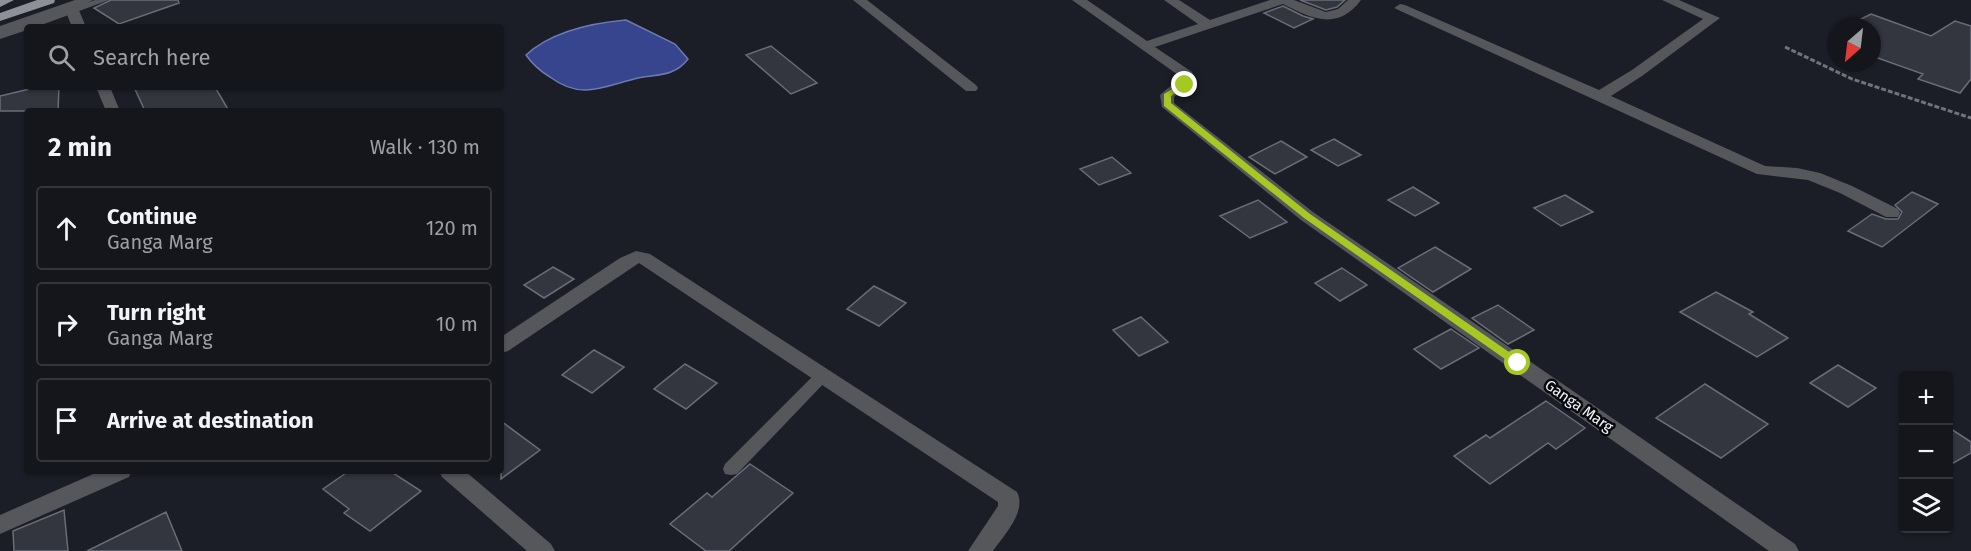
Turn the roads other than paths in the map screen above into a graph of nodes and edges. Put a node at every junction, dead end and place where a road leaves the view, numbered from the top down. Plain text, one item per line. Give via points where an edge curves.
1 (8, 0) edge
2 (49, 0) edge
3 (87, 0) edge
4 (104, 0) edge
5 (859, 0) edge
6 (1078, 0) edge
7 (1170, 0) edge
8 (1283, 0) edge
9 (1355, 0) edge
10 (1668, 0) edge
11 (0, 3) edge
12 (71, 8) junction
13 (1400, 8) dead end
14 (0, 17) edge
15 (30, 24) edge
16 (78, 24) edge
17 (1208, 25) junction
18 (24, 27) edge
19 (0, 30) edge
20 (0, 36) edge
21 (1145, 46) junction
22 (971, 88) dead end
23 (104, 90) edge
24 (1600, 96) junction
25 (112, 108) edge
26 (1892, 213) dead end
27 (504, 344) edge
28 (823, 375) junction
29 (731, 469) dead end
30 (115, 474) edge
31 (453, 474) edge
32 (0, 525) edge
33 (543, 551) edge
34 (980, 551) edge
35 (1787, 551) edge

1 - 11 main road
2 - 14 main road
3 - 12 street
4 - 12 lane
5 - 22 street
6 - 21 street, Ganga Marg
7 - 17 street
8 - 9 street via 1315,14 1331,16 1341,13
8 - 17 street
10 - 24 street via 1713,18
12 - 15 lane
12 - 16 street
12 - 19 street
13 - 24 street
17 - 21 street
18 - 20 lane
21 - 35 street, Ganga Marg via 1189,80 1167,95 1167,104 1307,216
23 - 25 street
24 - 26 street via 1763,171 1780,169 1814,175
27 - 28 street via 626,262 641,257
28 - 29 lane
28 - 34 street via 1009,498 1009,508
30 - 32 street
31 - 33 street

